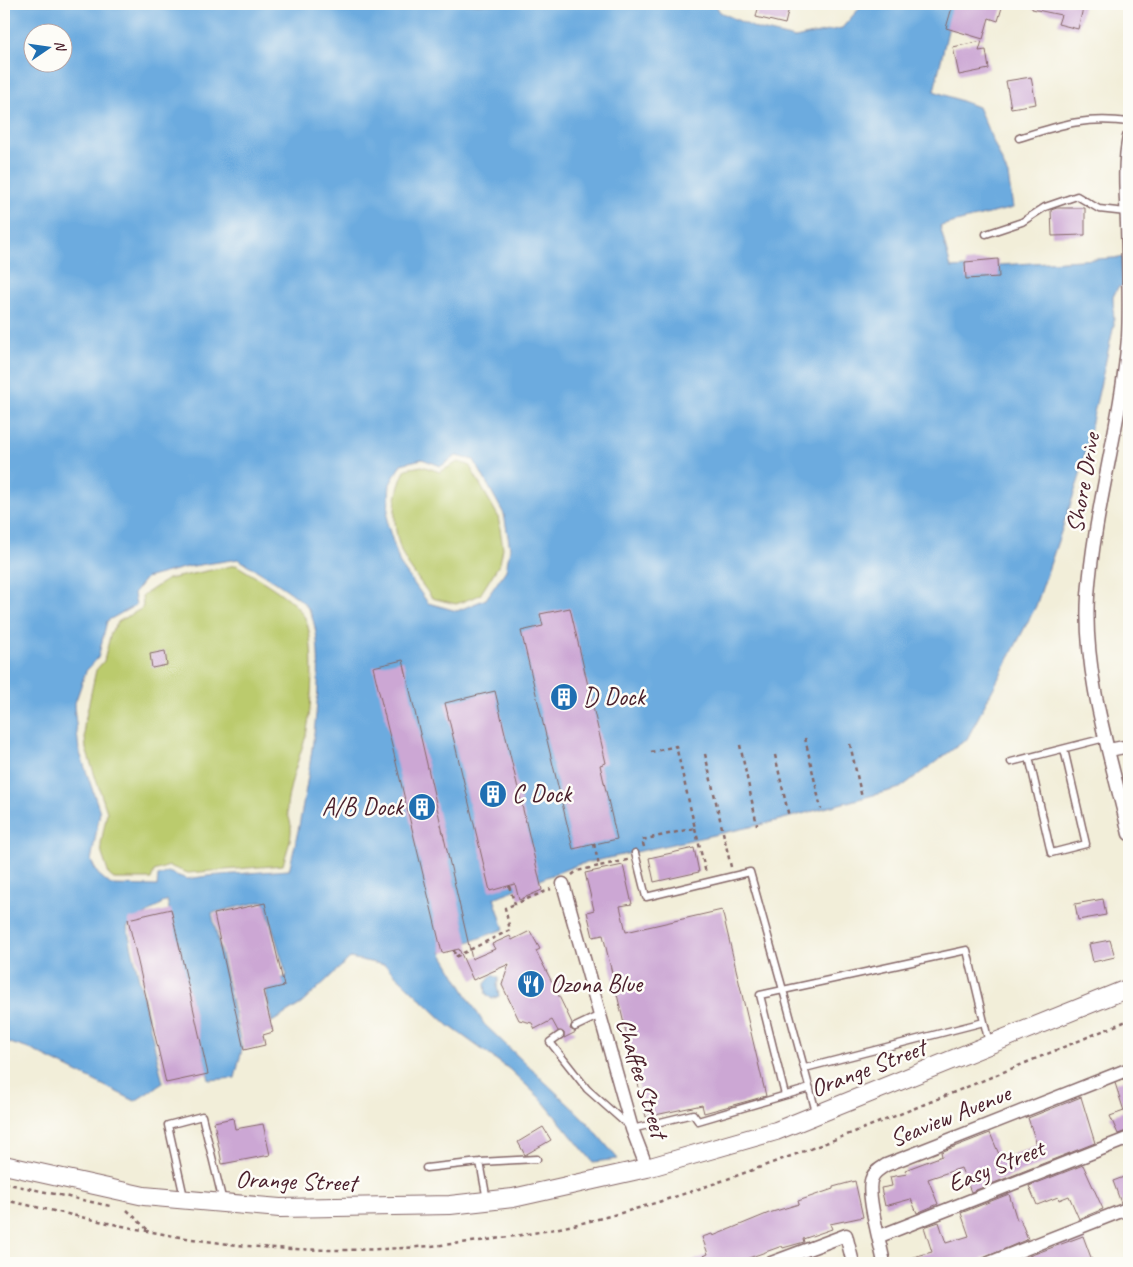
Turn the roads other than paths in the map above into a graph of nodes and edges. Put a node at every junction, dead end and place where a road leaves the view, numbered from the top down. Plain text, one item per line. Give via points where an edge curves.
1 (1129, 122) edge
2 (1129, 137) edge
3 (1020, 138) dead end
4 (1126, 212) junction
5 (986, 234) dead end
6 (1128, 291) edge
7 (1108, 744) junction
8 (1129, 746) edge
9 (1064, 748) junction
10 (1029, 757) junction
11 (1011, 762) dead end
12 (1129, 834) edge
13 (635, 852) dead end
14 (563, 884) dead end
15 (1129, 988) edge
16 (782, 990) junction
17 (600, 1015) junction
18 (984, 1022) junction
19 (575, 1028) dead end
20 (560, 1035) dead end
21 (990, 1046) junction
22 (805, 1068) junction
23 (1129, 1069) edge
24 (810, 1088) junction
25 (785, 1095) junction
26 (817, 1115) junction
27 (632, 1129) junction
28 (1129, 1138) edge
29 (537, 1159) dead end
30 (480, 1162) junction
31 (4, 1164) edge
32 (426, 1168) dead end
33 (647, 1168) junction
34 (184, 1200) junction
35 (488, 1201) junction
36 (223, 1204) junction
37 (1129, 1208) edge
38 (880, 1236) junction
39 (771, 1263) edge
40 (852, 1263) edge
41 (884, 1263) edge
42 (989, 1263) edge

1 - 3 lane via 1104,119 1071,122
2 - 4 street, Shore Drive
4 - 5 lane via 1099,210 1077,196 1044,207 1022,222
4 - 6 street, Shore Drive
6 - 7 street, Shore Drive via 1124,383 1094,546 1088,597 1090,649
7 - 8 street
7 - 9 lane
7 - 12 street, Shore Drive
9 - 10 lane
9 - 10 lane via 1086,844 1060,851 1051,853
10 - 11 lane
13 - 16 lane via 646,897 750,872
14 - 17 street, Chaffee Street
15 - 21 street, Orange Street
16 - 18 lane via 967,950
16 - 22 lane
16 - 25 lane via 760,995
17 - 19 lane
17 - 27 street, Chaffee Street
18 - 21 lane
18 - 22 lane
20 - 27 lane via 550,1042 587,1089
21 - 26 street, Orange Street
22 - 24 lane
23 - 38 street, Seaview Avenue via 886,1165 871,1179 869,1193
24 - 25 lane
24 - 26 lane
25 - 27 lane via 698,1121 693,1114
26 - 33 street, Orange Street via 768,1134
27 - 33 street, Chaffee Street
28 - 38 street, Easy Street
29 - 30 lane
30 - 32 lane
30 - 35 lane
31 - 34 street, Orange Street via 144,1196
33 - 35 street, Orange Street
34 - 36 street, Orange Street
34 - 36 lane via 168,1125 202,1116
35 - 36 street, Orange Street via 378,1208 280,1208
37 - 42 street
38 - 41 street, Seaview Avenue
39 - 40 street via 846,1235

